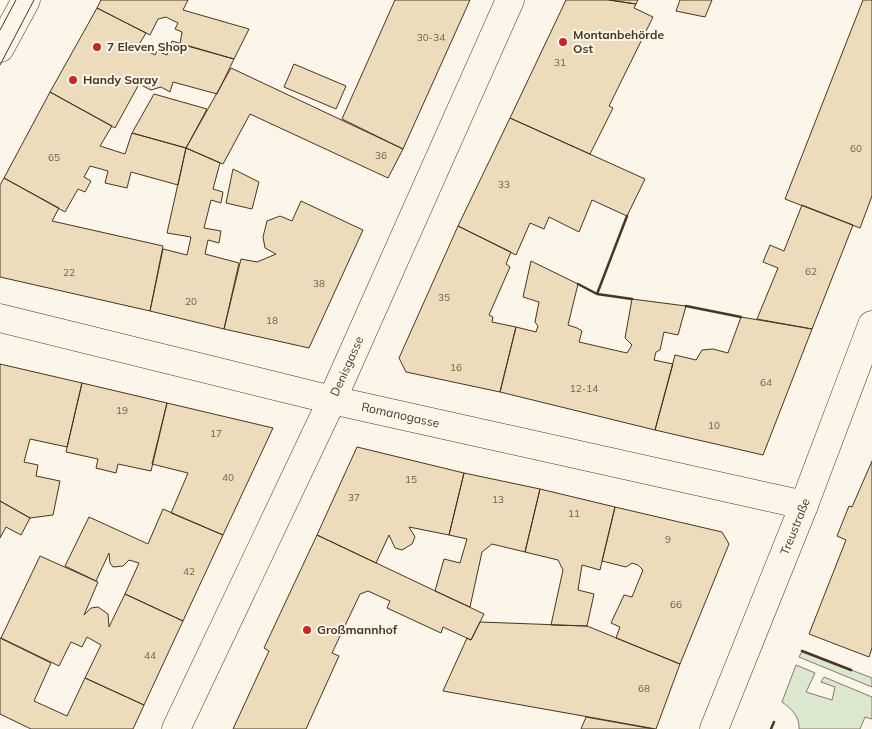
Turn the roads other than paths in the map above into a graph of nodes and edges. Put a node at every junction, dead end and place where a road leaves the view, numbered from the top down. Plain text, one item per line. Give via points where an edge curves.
1 (26, 0) edge
2 (510, 0) edge
3 (0, 48) edge
4 (0, 318) edge
5 (872, 325) edge
6 (332, 400) junction
7 (804, 505) junction
8 (176, 729) edge
9 (714, 729) edge

1 - 3 street
2 - 6 street, Denisgasse
4 - 6 street, Romanogasse
5 - 7 street, Treustraße
6 - 7 street, Romanogasse
6 - 8 street, Denisgasse
7 - 9 street, Treustraße

